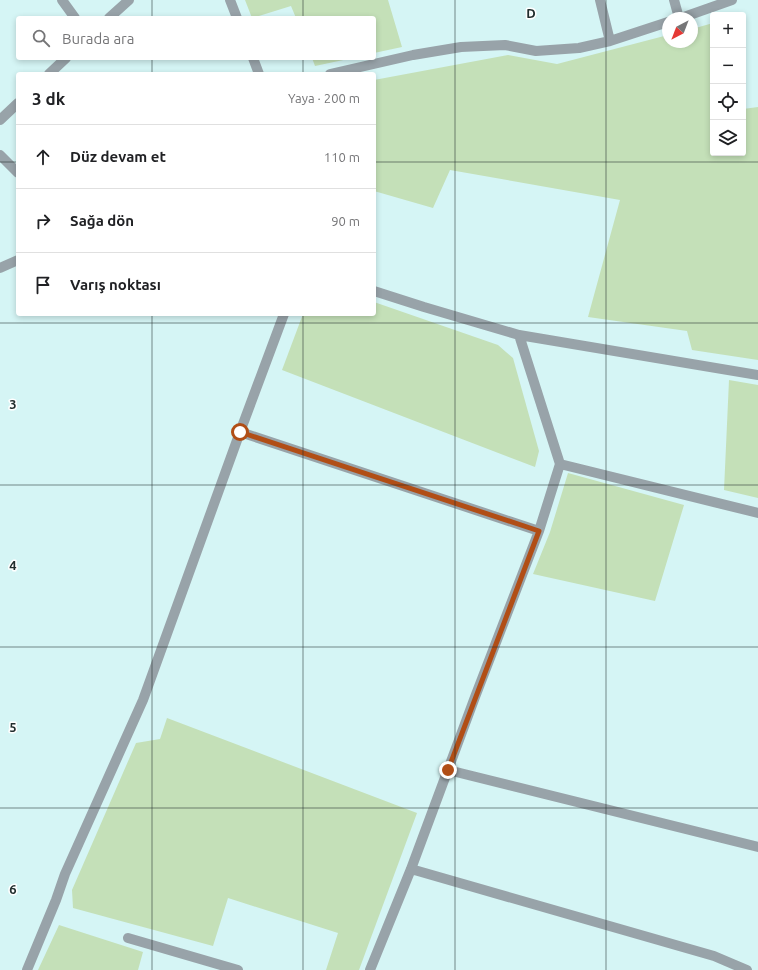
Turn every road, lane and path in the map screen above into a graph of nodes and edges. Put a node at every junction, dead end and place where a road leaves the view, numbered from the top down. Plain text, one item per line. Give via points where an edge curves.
1 (62, 0) edge
2 (129, 0) edge
3 (230, 0) edge
4 (600, 0) edge
5 (674, 0) edge
6 (732, 0) edge
7 (678, 12) edge
8 (697, 12) edge
9 (74, 16) edge
10 (111, 16) edge
11 (236, 16) edge
12 (662, 24) edge
13 (610, 41) junction
14 (64, 60) edge
15 (254, 60) edge
16 (51, 72) edge
17 (258, 72) edge
18 (339, 72) edge
19 (16, 105) edge
20 (0, 120) edge
21 (0, 155) edge
22 (16, 171) edge
23 (16, 261) edge
24 (0, 268) edge
25 (376, 292) edge
26 (283, 316) edge
27 (519, 335) junction
28 (758, 375) edge
29 (240, 432) junction
30 (560, 464) junction
31 (758, 513) edge
32 (539, 531) junction
33 (448, 770) junction
34 (758, 847) edge
35 (412, 869) junction
36 (128, 938) dead end
37 (27, 970) edge
38 (238, 970) edge
39 (370, 970) edge
40 (747, 970) edge

1 - 9 street
2 - 10 street
3 - 11 street
4 - 13 street
5 - 7 street
6 - 8 street
12 - 13 street
13 - 18 street via 579,48 536,51 504,45 461,47
14 - 16 street
15 - 17 street
19 - 20 street
21 - 22 street
23 - 24 street
25 - 27 street
26 - 29 street
27 - 28 street
27 - 30 street
29 - 32 street
29 - 37 street via 143,700 64,874
30 - 31 street
30 - 32 street
32 - 33 street
33 - 34 street
33 - 35 street
35 - 39 street
35 - 40 street via 714,956
36 - 38 street

